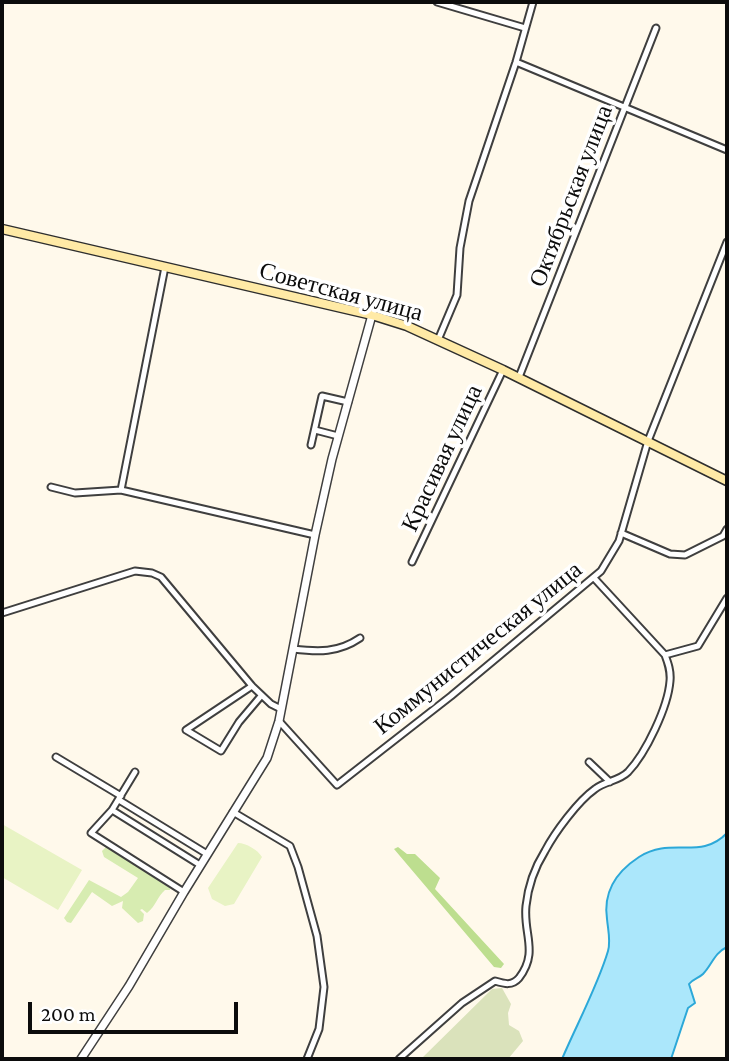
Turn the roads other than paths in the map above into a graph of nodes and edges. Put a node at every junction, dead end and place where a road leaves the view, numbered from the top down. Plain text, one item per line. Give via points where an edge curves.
1 (437, 2) edge
2 (533, 2) edge
3 (525, 28) junction
4 (656, 28) dead end
5 (516, 62) junction
6 (625, 106) junction
7 (727, 150) edge
8 (2, 229) edge
9 (727, 242) edge
10 (165, 267) junction
11 (372, 315) junction
12 (438, 340) junction
13 (503, 370) junction
14 (519, 377) junction
15 (348, 402) junction
16 (315, 430) junction
17 (338, 436) junction
18 (648, 441) junction
19 (311, 445) dead end
20 (727, 481) edge
21 (51, 487) dead end
22 (121, 490) junction
23 (727, 528) edge
24 (621, 533) junction
25 (315, 535) junction
26 (412, 562) dead end
27 (594, 578) junction
28 (727, 598) edge
29 (2, 612) edge
30 (360, 638) dead end
31 (293, 649) junction
32 (665, 655) junction
33 (252, 686) junction
34 (261, 696) junction
35 (281, 709) junction
36 (279, 721) junction
37 (56, 757) dead end
38 (589, 762) dead end
39 (135, 772) dead end
40 (610, 782) junction
41 (120, 798) junction
42 (112, 810) junction
43 (233, 812) junction
44 (207, 854) junction
45 (200, 865) junction
46 (184, 892) junction
47 (81, 1059) edge
48 (307, 1059) edge
49 (399, 1059) edge

1 - 3 street
2 - 3 street
3 - 5 street
4 - 6 street, Октябрьская улица
5 - 6 street
5 - 12 street via 469,201 457,295
6 - 7 street
6 - 14 street, Октябрьская улица
8 - 10 main road, Советская улица
9 - 18 street, Коммунистическая улица
10 - 11 main road, Советская улица
10 - 22 street
11 - 12 main road, Советская улица
11 - 15 street
12 - 13 main road, Советская улица
13 - 14 main road, Советская улица
13 - 26 street, Красивая улица
14 - 18 main road, Советская улица
15 - 16 street via 322,396
15 - 17 street
16 - 17 street
16 - 19 street
17 - 25 street
18 - 20 main road, Советская улица
18 - 24 street, Коммунистическая улица
21 - 22 street via 75,493
22 - 25 street
23 - 24 street via 723,536 685,555 670,555
24 - 27 street, Коммунистическая улица
25 - 31 street
27 - 32 street
27 - 36 street, Коммунистическая улица via 337,785
28 - 32 street via 698,646
29 - 33 street via 135,571 152,573 161,577
30 - 31 street via 335,650
31 - 35 street
32 - 40 street via 670,680 659,717 633,766 625,776
33 - 34 street
33 - 34 street via 186,730 221,751
34 - 35 street
35 - 36 street
36 - 43 street via 267,758
37 - 41 street
38 - 40 street
39 - 41 street
40 - 49 street via 594,789 545,850 526,908 531,952 516,982 495,981 462,1003
41 - 42 street
41 - 44 street
42 - 45 street
42 - 46 street via 91,833
43 - 44 street
43 - 48 street via 290,846 298,867 317,936 324,986 319,1030
44 - 45 street
45 - 46 street
46 - 47 street

